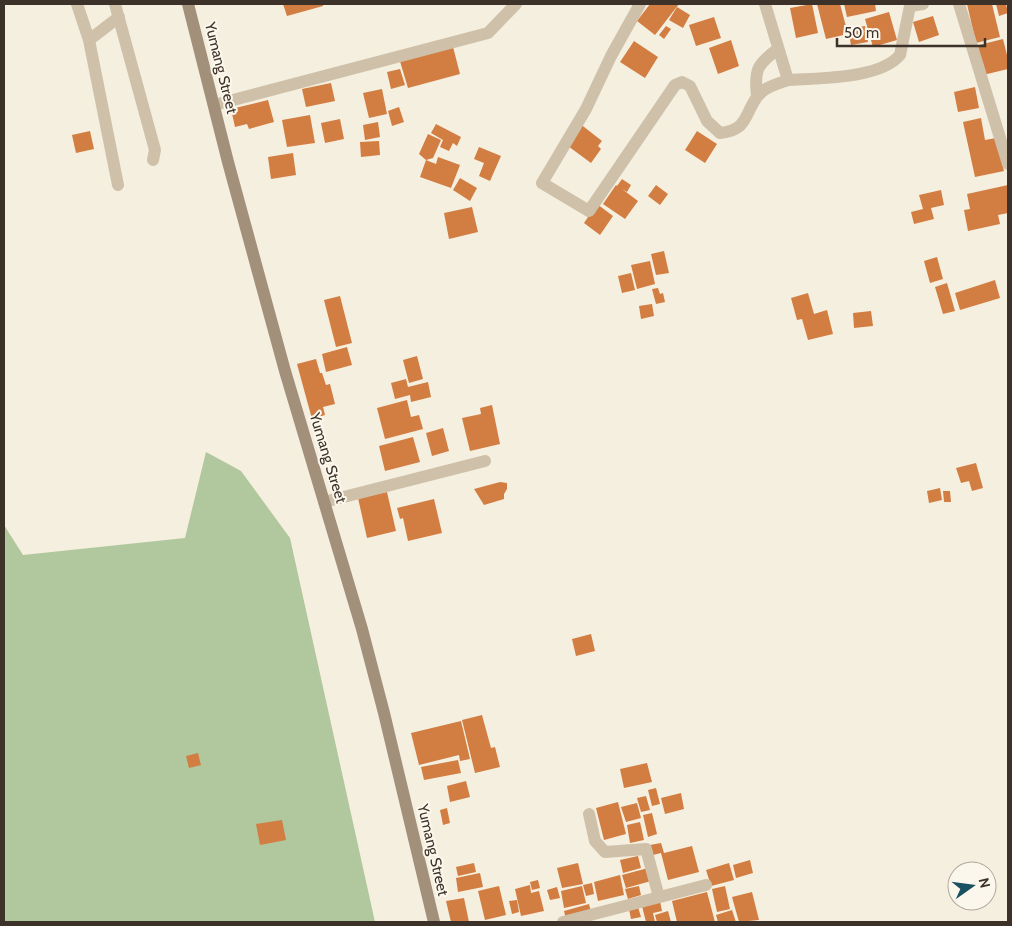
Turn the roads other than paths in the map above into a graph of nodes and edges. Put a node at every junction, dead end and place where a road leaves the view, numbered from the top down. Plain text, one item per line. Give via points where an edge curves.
1 (77, 4) edge
2 (115, 4) edge
3 (188, 4) edge
4 (516, 4) edge
5 (640, 4) edge
6 (765, 4) edge
7 (923, 4) edge
8 (959, 4) edge
9 (909, 5) edge
10 (119, 17) junction
11 (89, 40) junction
12 (778, 48) junction
13 (788, 80) junction
14 (757, 96) junction
15 (214, 105) junction
16 (153, 160) dead end
17 (1008, 164) edge
18 (118, 185) dead end
19 (485, 461) dead end
20 (324, 502) junction
21 (589, 814) dead end
22 (706, 886) dead end
23 (659, 897) junction
24 (606, 917) edge
25 (434, 922) edge
26 (563, 922) edge

1 - 11 street
2 - 10 street
3 - 15 main road, Yumang Street
4 - 15 street via 488,33
5 - 14 street via 586,109 542,183 589,211 679,82 690,86 707,121 720,133 744,124
6 - 12 street
7 - 9 street
8 - 17 street
9 - 13 street via 900,56 895,62 873,72
10 - 11 street
10 - 16 street via 155,150
11 - 18 street
12 - 13 street
12 - 14 street via 758,66
13 - 14 street
15 - 20 main road, Yumang Street via 285,371
19 - 20 street
20 - 25 main road, Yumang Street via 362,629
21 - 23 street via 596,840 605,852 646,849
22 - 23 street
23 - 24 street
24 - 26 street

